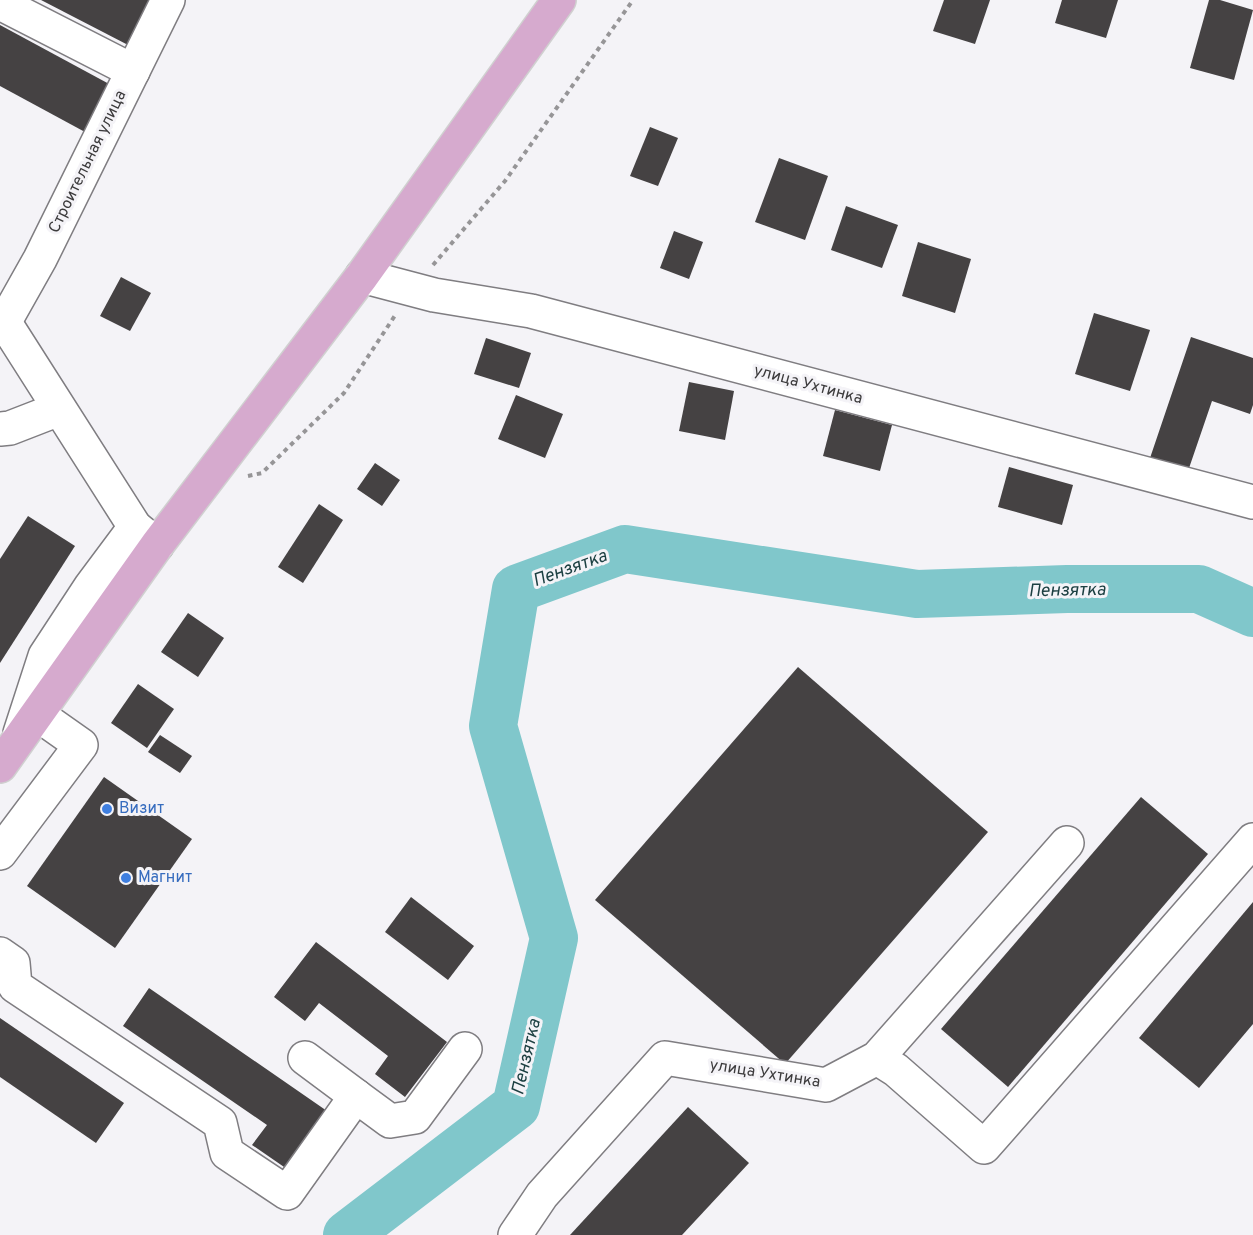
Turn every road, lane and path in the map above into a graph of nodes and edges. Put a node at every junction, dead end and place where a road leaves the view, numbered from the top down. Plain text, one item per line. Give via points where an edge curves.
1 (168, 0) edge
2 (559, 0) edge
3 (633, 0) edge
4 (0, 3) edge
5 (133, 71) junction
6 (362, 276) junction
7 (412, 289) junction
8 (2, 319) edge
9 (59, 409) junction
10 (0, 429) edge
11 (243, 478) dead end
12 (1253, 502) edge
13 (146, 536) junction
14 (37, 714) junction
15 (8, 755) edge
16 (1253, 840) edge
17 (1067, 843) dead end
18 (0, 853) edge
19 (0, 954) edge
20 (465, 1049) dead end
21 (305, 1059) dead end
22 (876, 1059) junction
23 (356, 1095) junction
24 (515, 1235) edge

1 - 5 street, Строительная улица
2 - 6 main road
3 - 7 path via 505,181
4 - 5 street
5 - 8 street, Строительная улица via 40,259
6 - 7 street, улица Ухтинка
6 - 13 main road
7 - 11 path via 344,393 262,473
7 - 12 street, улица Ухтинка via 531,311
8 - 9 street, Строительная улица
9 - 10 street
9 - 13 street, Строительная улица
13 - 14 main road
13 - 15 street via 91,586 45,656
14 - 15 main road
14 - 18 street via 81,745
16 - 22 street via 984,1147 896,1070
17 - 22 street, улица Ухтинка
19 - 23 street via 14,963 15,986 220,1123 227,1153 287,1193
20 - 23 street via 415,1117 390,1120
21 - 23 street
22 - 24 street, улица Ухтинка via 826,1085 666,1058 542,1196

